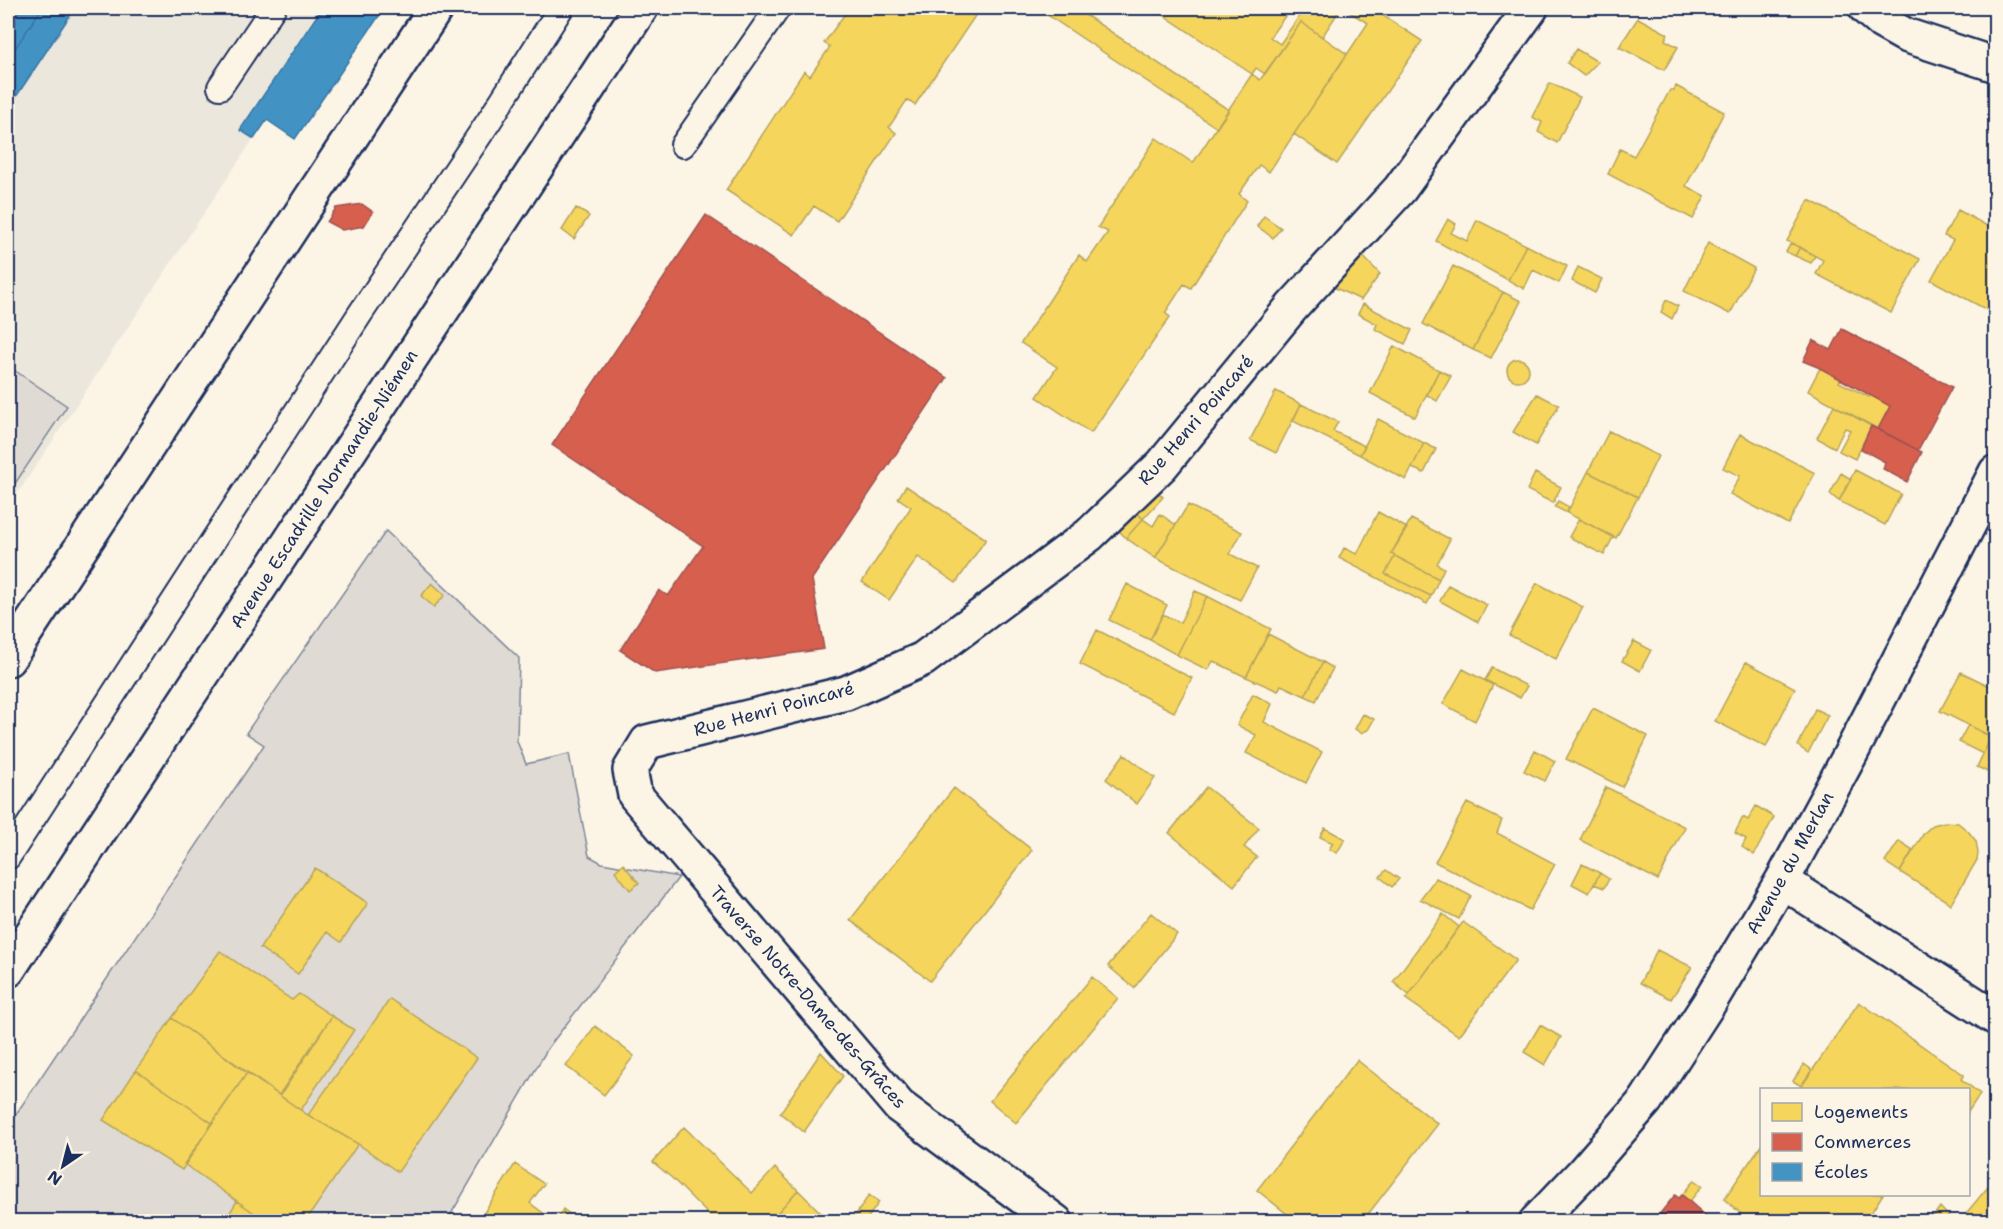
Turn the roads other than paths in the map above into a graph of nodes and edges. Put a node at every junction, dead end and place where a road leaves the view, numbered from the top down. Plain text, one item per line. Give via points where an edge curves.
1 (273, 8) edge
2 (436, 8) edge
3 (561, 8) edge
4 (641, 8) edge
5 (778, 8) edge
6 (1531, 8) edge
7 (1866, 8) edge
8 (1995, 65) edge
9 (220, 87) dead end
10 (683, 145) dead end
11 (1995, 472) edge
12 (8, 659) edge
13 (635, 795) joint
14 (8, 857) edge
15 (1782, 881) junction
16 (8, 970) edge
17 (1995, 1018) edge
18 (1056, 1221) edge
19 (1536, 1221) edge

1 - 9 lane
2 - 12 street
3 - 14 lane
4 - 16 street, Avenue Escadrille Normandie-Niémen
5 - 10 lane
6 - 13 street, Rue Henri Poincaré via 1400,189 1292,307 1162,465 1089,535 924,659 846,693 647,742 630,770
7 - 8 street via 1905,35
11 - 15 street, Avenue du Merlan
13 - 18 street, Traverse Notre-Dame-des-Grâces via 899,1106
15 - 17 street
15 - 19 street, Avenue du Merlan via 1646,1100

